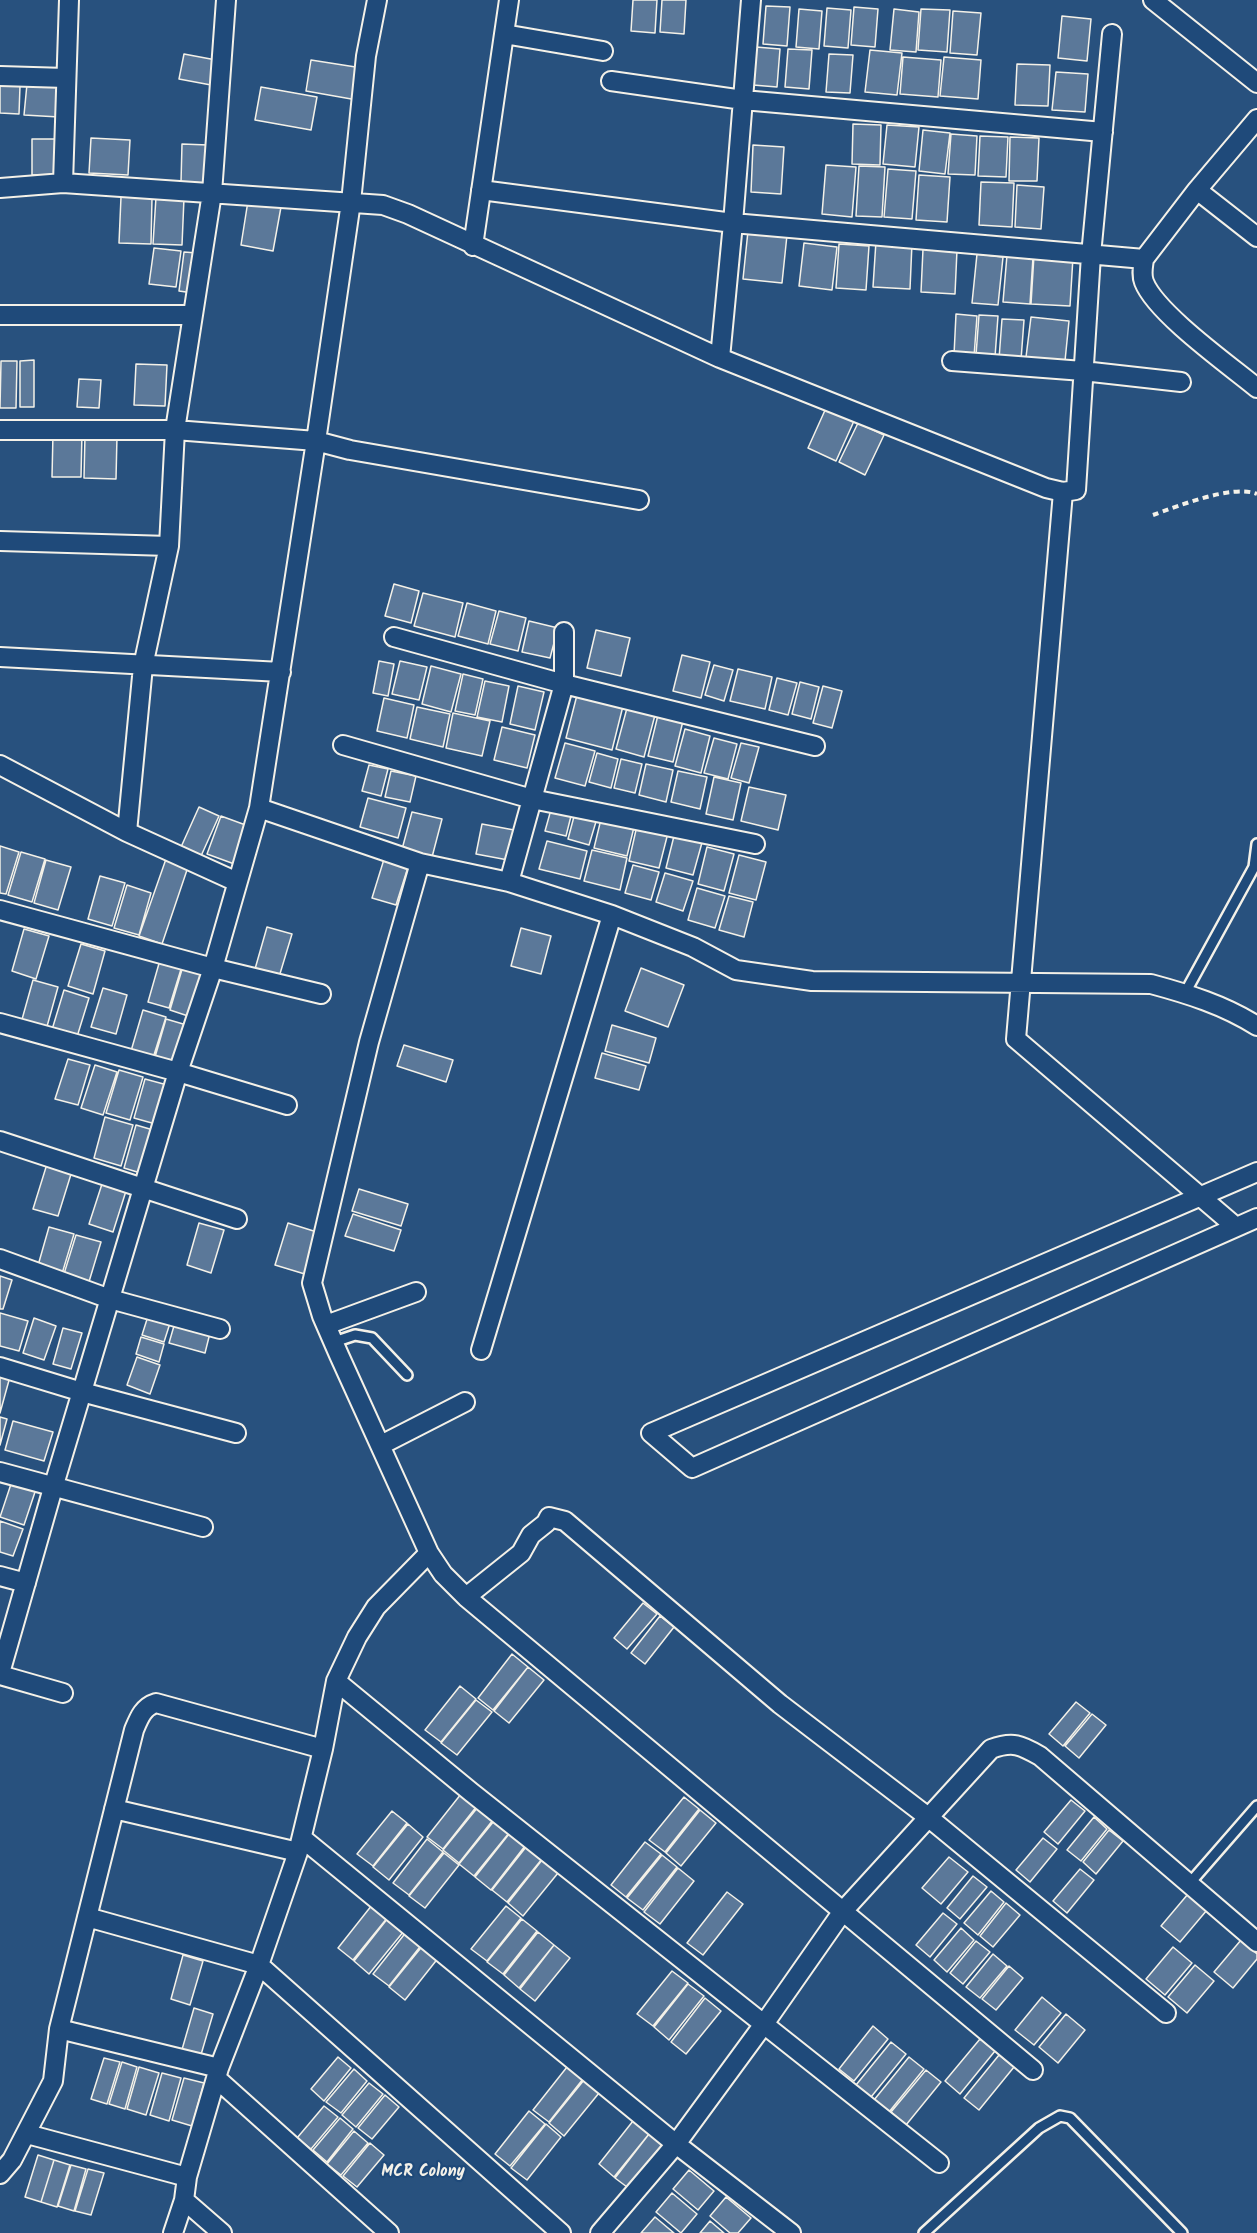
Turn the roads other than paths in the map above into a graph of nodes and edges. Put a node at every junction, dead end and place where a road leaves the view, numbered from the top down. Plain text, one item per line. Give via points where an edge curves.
1 (69, 0) edge
2 (226, 0) edge
3 (377, 0) edge
4 (509, 0) edge
5 (751, 0) edge
6 (1153, 0) edge
7 (504, 34) junction
8 (1112, 34) dead end
9 (603, 51) dead end
10 (0, 76) edge
11 (66, 78) junction
12 (611, 81) dead end
13 (1257, 83) edge
14 (743, 100) junction
15 (1257, 119) edge
16 (1103, 132) junction
17 (63, 183) junction
18 (0, 188) edge
19 (481, 190) junction
20 (1197, 190) junction
21 (212, 193) junction
22 (351, 202) junction
23 (734, 223) junction
24 (1257, 237) edge
25 (474, 246) junction
26 (1091, 255) junction
27 (1144, 259) junction
28 (0, 315) edge
29 (193, 315) junction
30 (720, 358) junction
31 (952, 361) dead end
32 (1083, 371) junction
33 (1181, 382) dead end
34 (1257, 388) edge
35 (0, 430) edge
36 (175, 430) junction
37 (316, 441) junction
38 (1063, 492) junction
39 (639, 500) dead end
40 (0, 541) edge
41 (169, 546) junction
42 (564, 632) dead end
43 (394, 637) dead end
44 (0, 657) edge
45 (143, 666) junction
46 (281, 672) junction
47 (564, 684) junction
48 (343, 745) dead end
49 (815, 746) dead end
50 (0, 765) edge
51 (532, 799) junction
52 (259, 808) junction
53 (127, 832) junction
54 (755, 844) dead end
55 (1257, 844) edge
56 (420, 862) junction
57 (237, 882) junction
58 (509, 882) junction
59 (0, 910) edge
60 (612, 915) junction
61 (213, 968) junction
62 (1020, 983) junction
63 (1185, 993) junction
64 (321, 994) dead end
65 (0, 1023) edge
66 (1257, 1026) edge
67 (178, 1072) junction
68 (287, 1106) dead end
69 (0, 1141) edge
70 (1257, 1172) edge
71 (144, 1188) junction
72 (1200, 1196) junction
73 (1257, 1218) edge
74 (237, 1219) dead end
75 (1236, 1227) junction
76 (0, 1259) edge
77 (416, 1292) dead end
78 (110, 1299) junction
79 (326, 1325) junction
80 (220, 1329) dead end
81 (334, 1342) junction
82 (481, 1350) dead end
83 (0, 1367) edge
84 (407, 1375) dead end
85 (82, 1392) junction
86 (465, 1402) dead end
87 (236, 1432) dead end
88 (381, 1445) junction
89 (0, 1472) edge
90 (53, 1488) junction
91 (203, 1527) dead end
92 (429, 1553) junction
93 (0, 1576) edge
94 (26, 1584) junction
95 (466, 1597) junction
96 (0, 1674) edge
97 (336, 1681) junction
98 (63, 1693) dead end
99 (323, 1749) junction
100 (1257, 1806) edge
101 (114, 1809) junction
102 (928, 1817) junction
103 (300, 1845) junction
104 (1189, 1884) junction
105 (843, 1911) junction
106 (87, 1917) junction
107 (1257, 1942) edge
108 (259, 1965) junction
109 (1166, 2013) dead end
110 (764, 2024) junction
111 (59, 2029) junction
112 (1033, 2070) dead end
113 (218, 2073) junction
114 (27, 2134) junction
115 (676, 2144) junction
116 (939, 2163) dead end
117 (0, 2174) edge
118 (187, 2177) junction
119 (184, 2200) junction
120 (173, 2233) edge
121 (222, 2233) edge
122 (389, 2233) edge
123 (561, 2233) edge
124 (600, 2233) edge
125 (791, 2233) edge
126 (924, 2233) edge
127 (1182, 2233) edge

1 - 11 street
2 - 21 street
3 - 22 street via 366,56
4 - 7 street
5 - 14 street
6 - 13 street
7 - 9 street
7 - 19 street
8 - 16 street
10 - 11 street
11 - 17 street
12 - 14 street
14 - 16 street
14 - 23 street
15 - 20 street
16 - 26 street
17 - 18 street
17 - 21 street
19 - 23 street
19 - 25 street
20 - 24 street
20 - 27 street
21 - 22 street
21 - 29 street
22 - 25 street via 383,205
22 - 37 street
23 - 26 street
23 - 30 street
25 - 30 street
26 - 27 street
26 - 32 street
27 - 34 street via 1142,274 1153,296 1182,327
28 - 29 street
29 - 36 street
30 - 38 street
31 - 32 street
32 - 33 street
32 - 38 street via 1076,490
35 - 36 street
36 - 37 street
36 - 41 street
37 - 39 street
37 - 46 street
38 - 62 street
40 - 41 street
41 - 45 street
42 - 47 street
43 - 47 street
44 - 45 street
45 - 46 street
45 - 53 street
46 - 52 street
47 - 49 street
47 - 51 street
48 - 51 street
50 - 53 street
51 - 54 street
51 - 58 street
52 - 56 street
52 - 57 street
53 - 57 street
55 - 63 lane via 1254,867
56 - 58 street
56 - 79 street via 369,1042 312,1283
57 - 61 street
58 - 60 street
59 - 61 street
60 - 62 street via 693,946 736,970 812,981
60 - 82 street
61 - 64 street
61 - 67 street
62 - 63 street via 1151,984
62 - 72 street via 1016,1039
63 - 66 street via 1236,1013
65 - 67 street
67 - 68 street
67 - 71 street
69 - 71 street
70 - 72 street
71 - 74 street
71 - 78 street
72 - 75 street
72 - 75 street via 651,1433 692,1468
73 - 75 street
76 - 78 street
77 - 79 street
78 - 80 street
78 - 85 street
79 - 81 street
81 - 84 lane via 355,1335 372,1338
81 - 88 street
83 - 85 street
85 - 87 street
85 - 90 street
86 - 88 street
88 - 92 street
89 - 90 street
90 - 91 street
90 - 94 street
92 - 95 street
92 - 97 street via 376,1607
93 - 94 street
94 - 96 street
95 - 102 street via 521,1552 549,1517 565,1521 780,1704
95 - 105 street
96 - 98 street
97 - 99 street
97 - 110 street
99 - 101 street via 153,1703 140,1716 134,1730
99 - 103 street
100 - 104 lane
101 - 103 street
101 - 106 street
102 - 104 street via 991,1749 1005,1744 1022,1746 1040,1756
102 - 105 street
102 - 109 street
103 - 108 street
103 - 115 street
104 - 107 street
105 - 110 street
105 - 112 street
106 - 108 street
106 - 111 street
108 - 113 street
108 - 123 street
110 - 115 street
110 - 116 street
111 - 113 street
111 - 114 street via 53,2081
113 - 118 street
113 - 122 street
114 - 117 street
114 - 118 street
115 - 124 street
115 - 125 street
118 - 119 street
119 - 120 street
119 - 121 street
126 - 127 lane via 1040,2128 1060,2116 1070,2118

